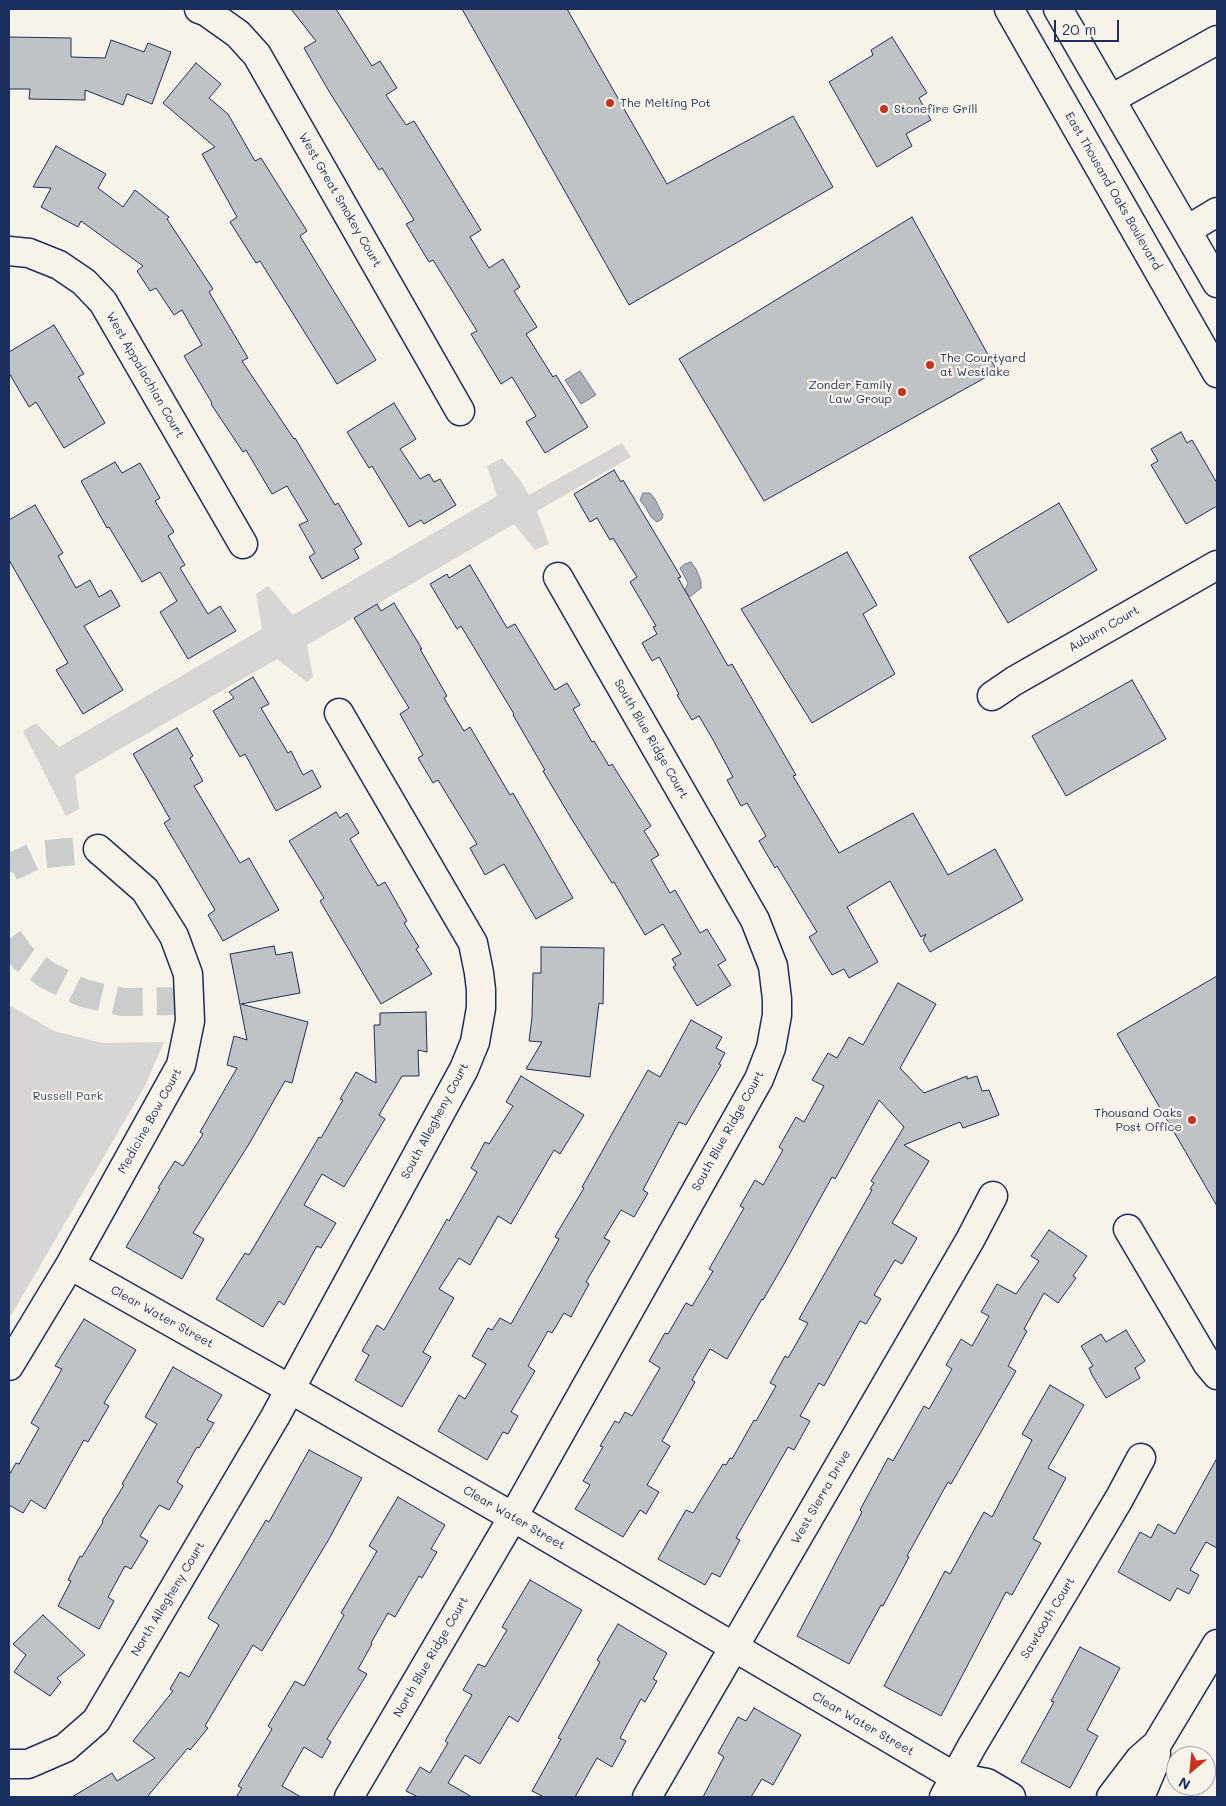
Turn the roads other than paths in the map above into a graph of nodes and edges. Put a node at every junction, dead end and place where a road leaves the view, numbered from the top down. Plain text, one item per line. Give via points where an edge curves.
1 (199, 9) edge
2 (1009, 9) edge
3 (1058, 9) edge
4 (1217, 40) edge
5 (1111, 99) junction
6 (1217, 212) edge
7 (1187, 230) junction
8 (9, 251) edge
9 (1217, 283) edge
10 (1217, 373) edge
11 (460, 411) dead end
12 (243, 544) dead end
13 (1217, 565) edge
14 (558, 577) dead end
15 (992, 696) dead end
16 (339, 713) dead end
17 (98, 848) dead end
18 (993, 1196) dead end
19 (1128, 1229) dead end
20 (70, 1266) junction
21 (9, 1366) edge
22 (1217, 1375) edge
23 (290, 1388) junction
24 (1141, 1458) dead end
25 (513, 1517) junction
26 (1217, 1644) edge
27 (734, 1649) junction
28 (1157, 1744) junction
29 (9, 1764) edge
30 (950, 1787) edge
31 (349, 1797) edge
32 (647, 1797) edge
33 (973, 1797) edge
34 (1011, 1797) edge
35 (1111, 1797) edge
36 (1140, 1797) edge

1 - 11 street, West Great Smokey Court via 238,34 257,55
2 - 10 street, East Thousand Oaks Boulevard
3 - 5 street
4 - 5 street
5 - 7 street
6 - 7 street
7 - 9 street
8 - 12 street, West Appalachian Court via 29,253 59,265 84,282 103,302
13 - 15 street, Auburn Court
14 - 25 street, South Blue Ridge Court via 755,920 773,966 777,1015 772,1048 759,1078
16 - 23 street, South Allegheny Court via 472,943 479,973 481,1008 475,1042 464,1069
17 - 20 street, Medicine Bow Court via 145,890 174,936 188,974 190,1021 182,1065
18 - 27 street, West Sierra Drive
19 - 22 street
20 - 21 street, Medicine Bow Court
20 - 23 street, Clear Water Street
23 - 25 street, Clear Water Street
23 - 29 street, North Allegheny Court via 96,1721 65,1748 28,1764
24 - 30 street, Sawtooth Court
25 - 27 street, Clear Water Street
25 - 31 street, North Blue Ridge Court
26 - 28 street
27 - 30 street, Clear Water Street
27 - 32 street, West Sierra Drive
28 - 35 street via 1140,1759
28 - 36 street via 1154,1764
30 - 33 street, Clear Water Street
30 - 34 street, Clear Water Street via 987,1783

